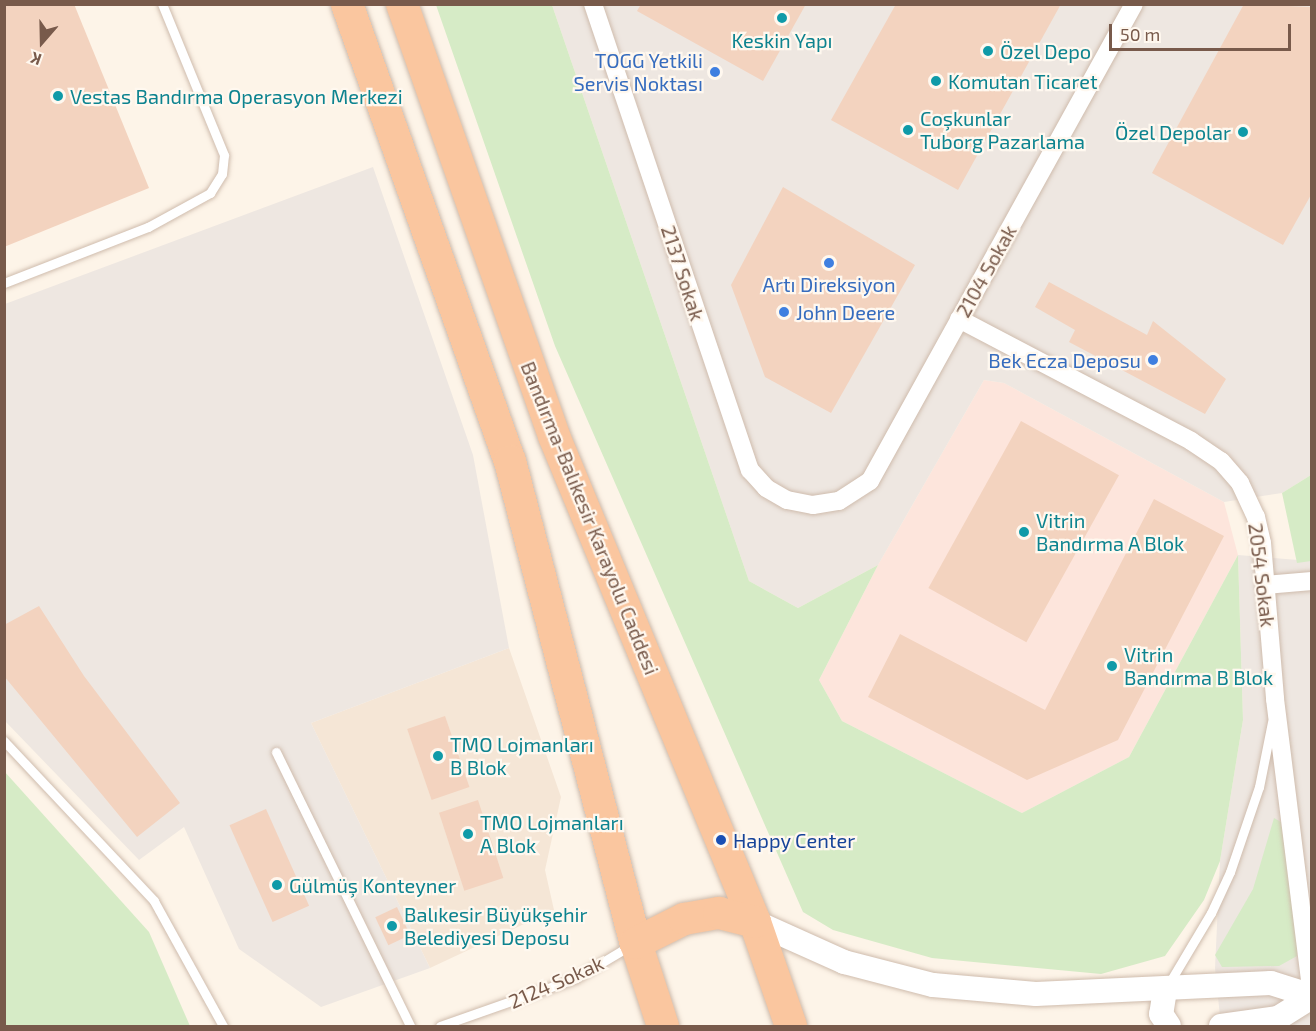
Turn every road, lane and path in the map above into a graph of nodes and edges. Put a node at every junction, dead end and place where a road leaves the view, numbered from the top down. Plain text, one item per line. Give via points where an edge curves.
1 (162, 4) edge
2 (347, 4) edge
3 (402, 4) edge
4 (593, 4) edge
5 (1134, 4) edge
6 (4, 283) edge
7 (959, 320) junction
8 (813, 505) joint
9 (1311, 581) edge
10 (1265, 585) junction
11 (1275, 699) junction
12 (4, 741) edge
13 (276, 752) dead end
14 (755, 922) junction
15 (636, 943) junction
16 (1165, 990) junction
17 (1311, 996) edge
18 (223, 1026) edge
19 (410, 1026) edge
20 (440, 1026) edge
21 (663, 1026) edge
22 (790, 1026) edge
23 (1169, 1026) edge
24 (1221, 1026) edge

1 - 6 lane via 224,155 222,174 210,193 148,227
2 - 15 highway via 510,461
3 - 14 highway, Bandırma-Balıkesir Karayolu Caddesi via 554,436
4 - 8 street, 2137 Sokak via 750,470 766,488 787,500
5 - 7 street, 2104 Sokak
7 - 8 street, 2104 Sokak via 870,482 839,501
7 - 10 street, 2054 Sokak via 1191,441 1221,461 1240,483 1256,517
9 - 10 street
10 - 11 street, 2054 Sokak
11 - 16 lane via 1259,787 1242,840 1211,913
11 - 17 street, 2054 Sokak
12 - 18 lane via 154,901
13 - 19 lane
14 - 15 highway via 719,913 684,919
14 - 16 street via 844,962 933,985 1036,994
14 - 22 highway, Bandırma-Balıkesir Karayolu Caddesi
15 - 20 lane, 2124 Sokak via 576,978
15 - 21 highway
16 - 17 street via 1271,983
16 - 23 street via 1161,1014
17 - 24 street via 1278,1018

